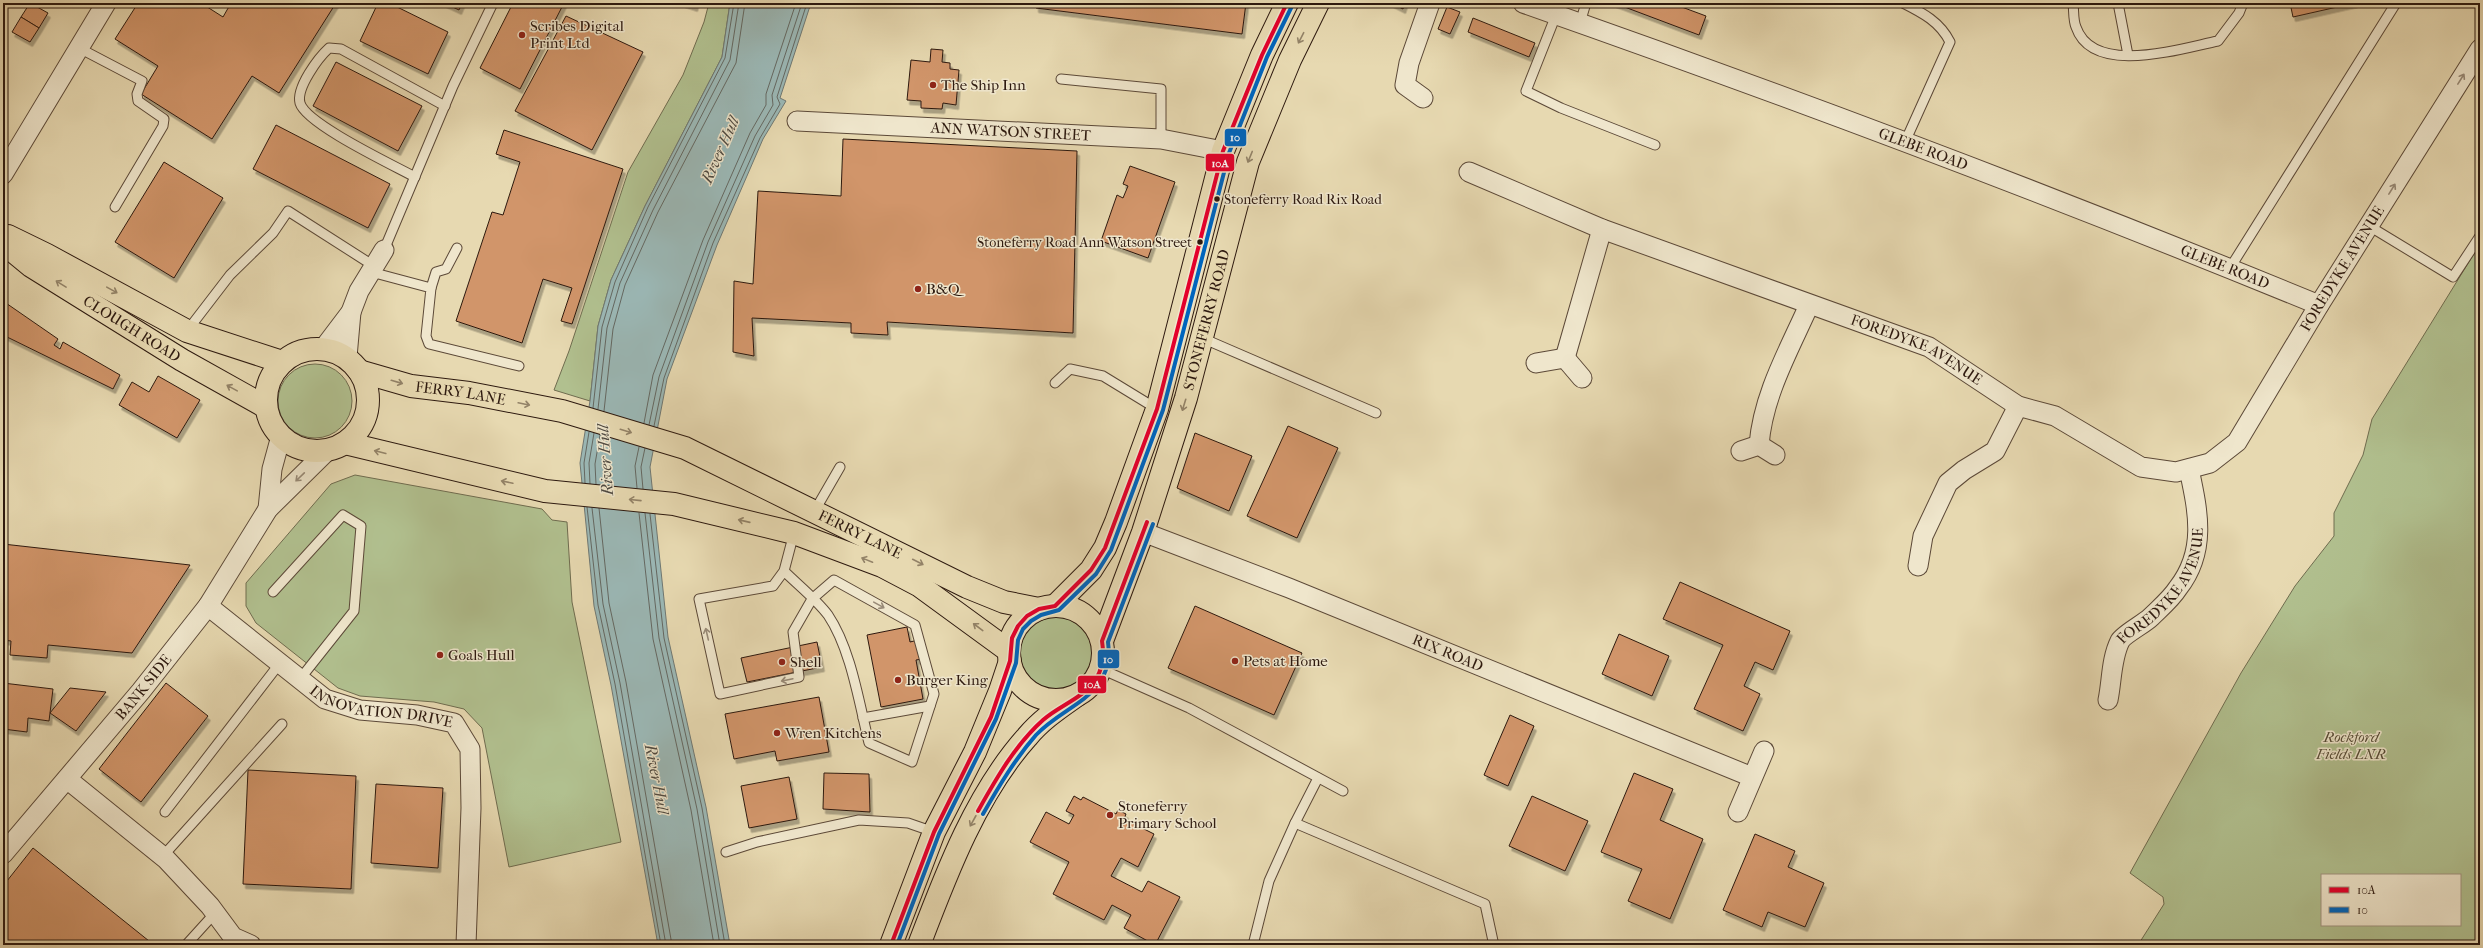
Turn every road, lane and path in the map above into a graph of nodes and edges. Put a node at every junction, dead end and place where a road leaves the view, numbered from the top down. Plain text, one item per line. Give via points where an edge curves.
1 (106, 3) edge
2 (493, 3) edge
3 (1287, 3) edge
4 (1318, 3) edge
5 (1430, 3) edge
6 (1523, 3) edge
7 (1586, 3) edge
8 (1903, 3) edge
9 (2073, 3) edge
10 (2118, 3) edge
11 (2243, 3) edge
12 (2396, 3) edge
13 (1556, 15) junction
14 (1580, 23) junction
15 (80, 48) junction
16 (2480, 49) edge
17 (2128, 55) junction
18 (1060, 79) dead end
19 (1423, 98) dead end
20 (444, 106) junction
21 (796, 121) dead end
22 (1161, 139) junction
23 (1905, 142) junction
24 (1655, 144) dead end
25 (1223, 151) junction
26 (1469, 172) dead end
27 (3, 174) edge
28 (415, 177) junction
29 (115, 207) dead end
30 (2368, 226) junction
31 (1602, 229) junction
32 (3, 234) edge
33 (2480, 236) edge
34 (3, 243) edge
35 (457, 248) dead end
36 (384, 250) joint
37 (2230, 268) junction
38 (373, 269) junction
39 (432, 288) junction
40 (1809, 305) junction
41 (2319, 305) junction
42 (351, 312) junction
43 (187, 331) junction
44 (1202, 338) junction
45 (323, 349) junction
46 (1565, 358) junction
47 (282, 362) junction
48 (1536, 363) dead end
49 (353, 364) junction
50 (519, 366) dead end
51 (1582, 378) dead end
52 (1055, 383) dead end
53 (2018, 406) junction
54 (266, 407) junction
55 (1156, 409) junction
56 (1376, 412) dead end
57 (281, 436) junction
58 (337, 447) junction
59 (1741, 451) dead end
60 (840, 467) dead end
61 (2189, 469) junction
62 (268, 509) junction
63 (814, 512) junction
64 (1143, 532) junction
65 (794, 533) junction
66 (1918, 566) dead end
67 (784, 571) junction
68 (273, 592) dead end
69 (812, 599) junction
70 (208, 606) junction
71 (1047, 607) junction
72 (1102, 641) junction
73 (1010, 656) junction
74 (280, 663) junction
75 (1101, 669) junction
76 (300, 679) junction
77 (1076, 696) junction
78 (2108, 700) dead end
79 (930, 706) junction
80 (863, 718) junction
81 (282, 724) dead end
82 (1764, 751) dead end
83 (1752, 777) junction
84 (1318, 778) junction
85 (67, 779) junction
86 (1343, 791) dead end
87 (165, 812) dead end
88 (1738, 812) dead end
89 (1295, 823) junction
90 (934, 832) junction
91 (726, 852) dead end
92 (3, 854) edge
93 (163, 856) junction
94 (215, 913) junction
95 (1493, 941) dead end
96 (186, 945) edge
97 (251, 945) edge
98 (466, 945) edge
99 (892, 945) edge
100 (920, 945) edge
101 (1253, 945) edge

1 - 15 street
2 - 20 lane
3 - 25 main road, STONEFERRY ROAD via 1262,54
4 -> 44 main road, STONEFERRY ROAD via 1290,60 1248,162
5 - 19 street via 1409,63 1405,86
6 - 13 street, GLEBE ROAD
7 - 14 lane
8 - 23 lane via 1927,15 1944,30 1950,42
9 - 17 lane via 2076,27 2084,40 2104,54
10 - 17 lane
11 - 17 lane via 2239,13 2218,41 2143,56
12 - 37 lane
13 - 14 street, GLEBE ROAD
13 - 24 lane via 1526,91 1561,108
14 - 23 street, GLEBE ROAD
15 - 27 street
15 - 29 lane via 142,81 137,94 138,101 164,119 163,126
30 -> 16 street, FOREDYKE AVENUE
18 - 22 lane via 1161,88
20 - 28 lane
20 - 28 lane via 341,49 329,48 321,56 300,91 300,103 305,113 325,128
21 - 22 street, ANN WATSON STREET
22 - 25 street, ANN WATSON STREET
23 - 37 street, GLEBE ROAD
25 - 55 main road, STONEFERRY ROAD
26 - 31 street, FOREDYKE AVENUE
28 - 36 lane
30 - 33 lane via 2453,277
30 - 41 street, FOREDYKE AVENUE
31 - 40 street, FOREDYKE AVENUE
31 - 46 street
32 -> 43 main road, CLOUGH ROAD
54 -> 34 main road, CLOUGH ROAD via 163,348 31,266
35 - 39 lane via 446,269 436,272
36 - 38 street
37 - 41 street, GLEBE ROAD
38 - 39 lane
38 - 42 street via 359,291
38 - 43 lane via 288,211 273,233 230,275
39 - 50 lane via 426,336 429,344
40 - 53 street, FOREDYKE AVENUE via 1929,347
40 - 59 street via 1772,388 1761,424 1767,450
41 - 61 street, FOREDYKE AVENUE via 2237,442 2210,463
42 - 45 street
42 - 49 street
43 - 47 main road, CLOUGH ROAD
44 - 56 lane
44 -> 64 main road, STONEFERRY ROAD via 1186,398
45 - 47 main road via 302,351
45 - 49 main road
46 - 48 street
46 - 51 street
47 - 54 main road via 269,381
49 - 58 main road via 368,391 366,414 358,432
49 -> 63 main road, FERRY LANE via 411,386 468,393 562,411 685,448
52 - 55 lane via 1070,369 1103,376
53 - 61 street, FOREDYKE AVENUE via 2055,416 2141,467 2176,472
53 - 66 street via 1995,451 1948,483 1923,536
54 - 57 main road via 273,426
55 - 71 main road, STONEFERRY ROAD via 1105,548 1092,570
57 - 58 main road via 300,448
57 - 62 street, BANK SIDE via 272,469
58 -> 62 street, BANK SIDE
65 -> 58 main road, FERRY LANE via 674,504 545,491
60 - 63 lane
61 - 78 street, FOREDYKE AVENUE via 2199,519 2195,556 2179,588 2143,625 2121,640 2112,663
62 - 70 street, BANK SIDE
63 -> 71 main road, FERRY LANE via 967,587 1004,602
64 - 72 main road, STONEFERRY ROAD
64 - 83 street, RIX ROAD via 1311,597
65 - 67 lane
73 -> 65 main road, FERRY LANE via 920,586 882,566
67 - 69 lane
69 -> 67 lane via 793,632 799,677 720,694 699,599 773,586
68 - 76 lane via 343,515 361,526 354,612
69 -> 79 lane via 834,580 915,625 934,694
69 - 80 lane via 828,615 849,661
70 - 74 street, INNOVATION DRIVE
70 - 85 street, BANK SIDE
71 - 72 main road via 1070,608 1085,615 1096,626
71 - 73 main road via 1027,616 1018,626 1012,638
72 - 75 main road via 1104,655
73 - 77 main road via 1015,675 1023,686 1035,694 1048,699 1062,700
73 - 90 main road via 1000,691 975,752
74 - 76 street, INNOVATION DRIVE
74 - 87 lane
75 - 77 main road via 1095,680
75 - 84 lane via 1189,708
76 - 98 street, INNOVATION DRIVE via 325,699 360,710 417,715 454,723 470,749 471,808
77 -> 100 main road via 1044,719 1005,763 960,844
79 - 80 lane
79 - 80 lane via 912,762 869,743
81 - 93 lane
82 - 83 street
83 - 88 street
84 - 86 lane
84 - 89 lane
85 - 92 street, BANK SIDE
85 - 93 street
89 - 95 lane via 1485,904
89 - 101 lane via 1269,881
90 - 91 lane via 908,823 859,820 757,842
90 - 99 main road
93 - 94 street
94 - 96 lane
94 - 97 street via 233,937

